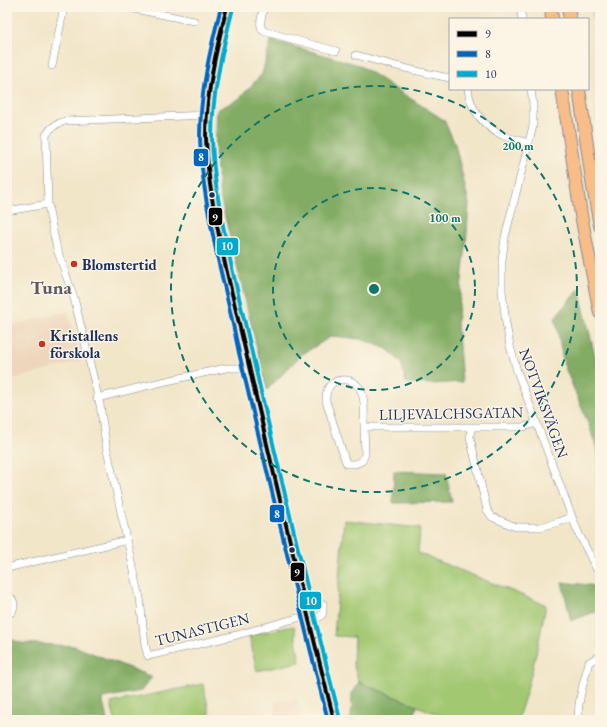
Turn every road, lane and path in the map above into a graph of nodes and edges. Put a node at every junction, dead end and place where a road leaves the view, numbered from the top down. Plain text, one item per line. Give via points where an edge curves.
1 (64, 7) edge
2 (126, 7) edge
3 (164, 7) edge
4 (227, 7) edge
5 (264, 7) edge
6 (520, 7) edge
7 (551, 7) edge
8 (568, 7) edge
9 (162, 15) junction
10 (522, 18) edge
11 (552, 18) edge
12 (570, 18) edge
13 (194, 21) dead end
14 (336, 51) dead end
15 (356, 55) dead end
16 (52, 66) dead end
17 (449, 78) edge
18 (468, 90) edge
19 (531, 90) edge
20 (562, 90) edge
21 (579, 90) edge
22 (207, 115) junction
23 (529, 143) junction
24 (48, 204) junction
25 (7, 211) edge
26 (600, 226) edge
27 (600, 313) edge
28 (249, 368) junction
29 (98, 398) junction
30 (537, 423) junction
31 (364, 427) junction
32 (470, 427) junction
33 (572, 517) junction
34 (127, 540) junction
35 (7, 568) edge
36 (600, 576) edge
37 (7, 597) edge
38 (323, 604) dead end
39 (7, 615) edge
40 (308, 618) junction
41 (600, 656) edge
42 (334, 720) edge
43 (580, 720) edge

1 - 16 street
2 - 9 street
3 - 9 street
4 - 22 street via 212,73
5 - 14 street via 260,26 263,31
6 - 10 street
7 - 11 main road
8 - 12 main road
9 - 13 street
15 - 17 street
18 - 23 street via 475,110 492,129 502,135
19 - 23 street, NOTVIKSVÄGEN via 533,126
20 - 27 main road via 581,215
21 - 26 main road
22 - 24 street, TUNASTIGEN via 66,120 57,124 46,135
22 - 28 street via 208,171 215,220
23 - 30 street, NOTVIKSVÄGEN via 505,238 502,291 515,365
24 - 25 street
24 - 29 street, TUNASTIGEN via 57,249 74,298
28 - 29 street via 226,368
28 - 40 street
29 - 34 street, TUNASTIGEN
30 - 32 street, LILJEVALCHSGATAN via 524,427
30 - 33 street, NOTVIKSVÄGEN
31 - 31 street, LILJEVALCHSGATAN via 365,454 362,461 347,464 326,401 327,390 332,383 337,380 348,380 358,386 363,396
31 - 32 street, LILJEVALCHSGATAN
32 - 33 street via 470,437 487,510 492,517 516,527 540,527
33 - 36 street, NOTVIKSVÄGEN
34 - 35 street
34 - 40 street, TUNASTIGEN via 140,598 148,656
37 - 39 street via 13,600 14,605 12,612
38 - 40 street via 322,616
40 - 42 street
41 - 43 street via 589,662 578,710

